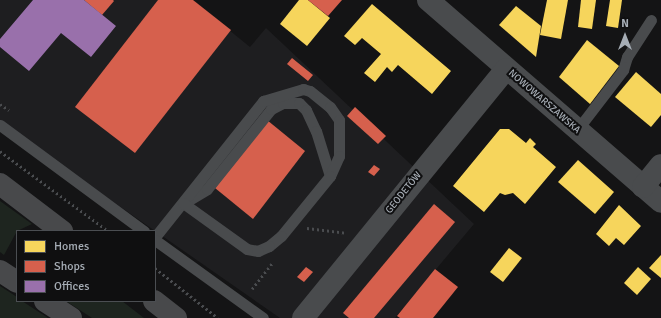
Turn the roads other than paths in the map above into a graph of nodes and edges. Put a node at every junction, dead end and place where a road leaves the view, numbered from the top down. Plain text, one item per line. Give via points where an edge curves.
1 (428, 0) edge
2 (651, 20) dead end
3 (506, 69) junction
4 (0, 125) edge
5 (577, 130) junction
6 (661, 165) edge
7 (330, 176) junction
8 (0, 184) edge
9 (643, 187) junction
10 (661, 202) edge
11 (183, 203) junction
12 (61, 230) edge
13 (143, 230) edge
14 (156, 237) edge
15 (156, 239) edge
16 (0, 271) edge
17 (16, 281) edge
18 (47, 302) edge
19 (155, 302) edge
20 (72, 318) edge
21 (176, 318) edge
22 (263, 318) edge
23 (303, 318) edge

1 - 3 street, NOWOWARSZAWSKA
2 - 5 lane via 627,57 623,70
3 - 5 street, NOWOWARSZAWSKA
3 - 23 street, GEODETÓW
4 - 13 lane
5 - 9 street, NOWOWARSZAWSKA
6 - 9 street
7 - 11 lane via 281,236 258,251 246,249
7 - 11 lane via 316,131 306,110 299,103 283,103 271,109 207,189
7 - 11 lane via 339,156 339,120 330,107 303,88 264,101
8 - 12 main road
9 - 10 street, NOWOWARSZAWSKA
11 - 14 lane
15 - 22 lane
16 - 17 main road
18 - 20 main road
19 - 21 main road

